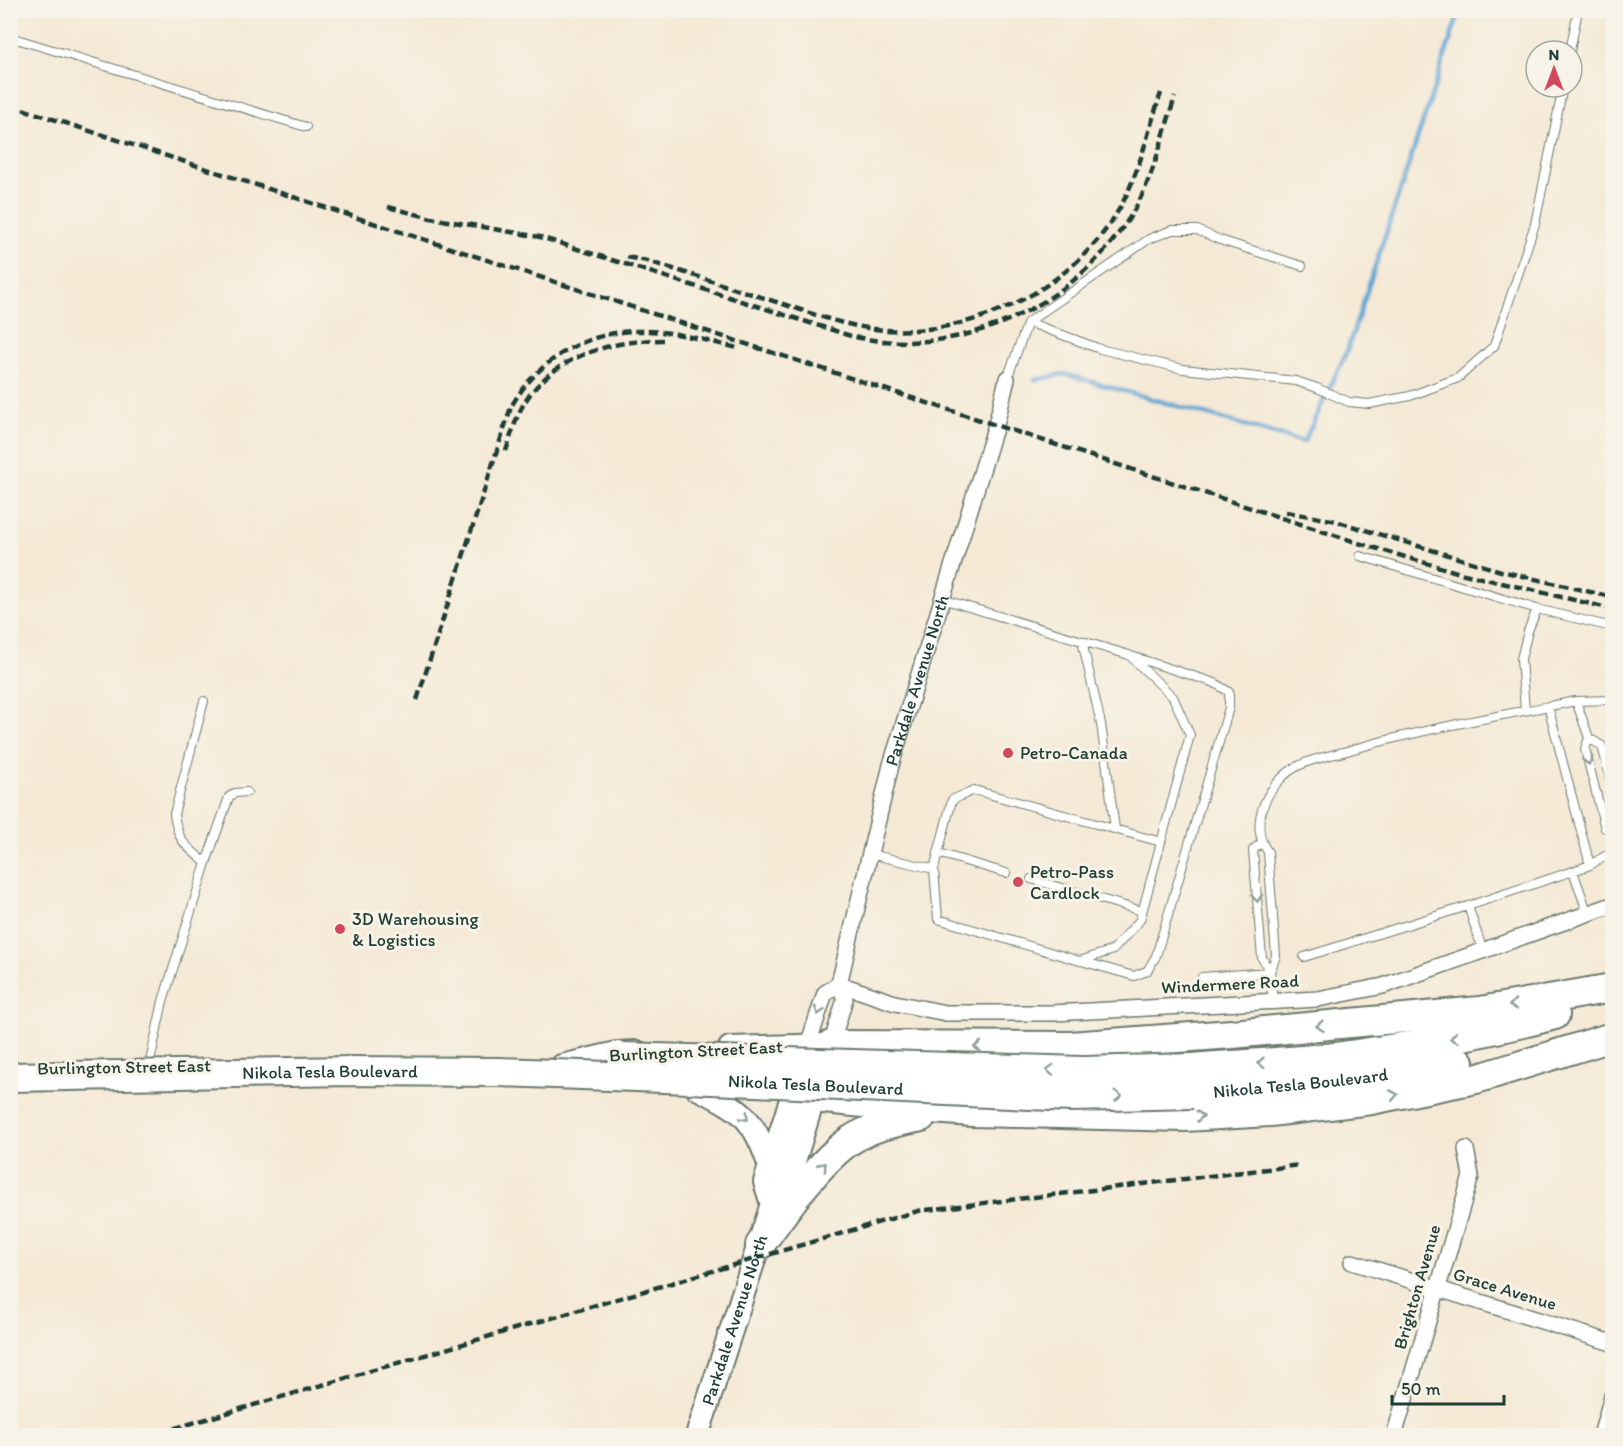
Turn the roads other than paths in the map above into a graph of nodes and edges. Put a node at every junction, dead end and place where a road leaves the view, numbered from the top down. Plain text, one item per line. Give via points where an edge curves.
1 (1578, 10) edge
2 (10, 37) edge
3 (1572, 39) edge
4 (1561, 99) edge
5 (306, 127) dead end
6 (1302, 266) dead end
7 (1028, 322) junction
8 (1007, 379) joint
9 (1360, 556) dead end
10 (942, 599) junction
11 (1537, 609) junction
12 (1612, 627) edge
13 (1082, 641) junction
14 (1129, 655) junction
15 (1576, 700) junction
16 (1612, 700) edge
17 (204, 701) dead end
18 (1548, 706) junction
19 (1525, 711) junction
20 (1589, 738) junction
21 (1612, 785) edge
22 (247, 792) dead end
23 (1115, 829) junction
24 (1612, 831) edge
25 (1161, 842) junction
26 (1261, 843) junction
27 (1612, 852) edge
28 (938, 853) junction
29 (870, 854) junction
30 (206, 863) junction
31 (1590, 865) junction
32 (934, 869) junction
33 (1573, 871) junction
34 (1006, 873) dead end
35 (1031, 879) dead end
36 (1612, 905) edge
37 (1468, 906) junction
38 (1142, 911) junction
39 (1588, 914) junction
40 (1483, 951) junction
41 (1304, 957) dead end
42 (1080, 961) junction
43 (1270, 972) junction
44 (1202, 977) dead end
45 (839, 984) junction
46 (1612, 988) edge
47 (1612, 999) edge
48 (1273, 1001) junction
49 (1612, 1022) edge
50 (1612, 1037) edge
51 (10, 1058) edge
52 (149, 1066) junction
53 (562, 1066) junction
54 (10, 1068) edge
55 (811, 1071) junction
56 (10, 1077) edge
57 (616, 1081) junction
58 (1193, 1081) junction
59 (697, 1088) junction
60 (974, 1112) junction
61 (1466, 1149) dead end
62 (770, 1167) junction
63 (772, 1204) junction
64 (760, 1245) junction
65 (1352, 1262) dead end
66 (1437, 1288) junction
67 (1612, 1343) edge
68 (1612, 1396) edge
69 (698, 1436) edge
70 (1394, 1436) edge
71 (1601, 1436) edge

1 - 3 lane
2 - 5 lane
4 - 7 lane via 1535,224 1494,346 1458,378 1410,396 1369,404 1349,402 1296,381 1184,369 1101,350
6 - 7 lane via 1197,230 1172,230 1149,239
7 - 8 lane
8 - 10 street, Parkdale Avenue North
9 - 11 lane
10 - 13 lane
10 - 29 street, Parkdale Avenue North via 891,765
11 - 12 lane
11 - 19 lane via 1521,659
13 - 14 lane
13 - 23 lane via 1101,724
14 - 25 lane via 1173,697 1190,735
14 - 42 lane via 1215,682 1229,692 1229,708 1156,956 1148,971 1134,976
15 - 16 lane
15 - 18 lane
15 - 20 lane
17 - 30 lane via 174,814 177,833
18 - 19 lane
18 - 31 lane
19 - 26 lane via 1396,737 1299,765 1265,798 1259,823
20 - 21 lane via 1602,746
20 -> 24 lane via 1585,749 1605,828
22 - 30 lane via 229,797
23 - 25 lane
23 - 28 lane via 974,790 952,800
25 - 38 lane
26 - 43 lane via 1268,852 1276,956
26 -> 43 lane via 1253,850 1262,958
27 - 31 lane
28 - 32 lane
28 - 34 lane
29 - 32 lane
29 - 45 street, Parkdale Avenue North
30 - 52 lane via 171,974
31 - 33 lane
32 - 42 lane via 938,919
33 - 37 lane
33 - 39 lane
35 - 38 lane
36 - 39 street, Windermere Road
37 - 40 lane
37 - 41 lane
38 - 42 lane via 1140,920 1113,950
39 - 40 street, Windermere Road
40 - 48 street, Windermere Road via 1383,986 1318,999
43 - 44 lane
43 - 48 lane
45 - 48 street, Windermere Road via 896,1003 946,1013 1052,1013
45 - 55 street, Parkdale Avenue North via 845,999
45 -> 55 street, Parkdale Avenue North via 825,993
46 -> 55 highway via 1480,1011 1232,1034 1070,1046 944,1047
47 -> 58 highway, Nikola Tesla Boulevard via 1502,1029 1426,1044
49 - 58 highway, Nikola Tesla Boulevard via 1508,1052 1430,1068 1326,1081
60 -> 50 highway via 1185,1117 1281,1111 1371,1100 1476,1079
58 -> 51 highway, Nikola Tesla Boulevard, bridge via 1083,1071 705,1058 350,1052
52 - 53 main road, Burlington Street East
52 - 54 main road, Burlington Street East
53 - 55 main road, Burlington Street East via 616,1053
53 - 57 main road, Burlington Street East
55 - 57 main road via 687,1074
55 - 59 main road, Burlington Street East
55 - 60 highway via 904,1107
55 - 62 main road, Parkdale Avenue North
55 - 63 main road, Parkdale Avenue North via 786,1187
56 -> 58 highway, Nikola Tesla Boulevard, bridge via 499,1072 1071,1097
57 - 59 main road, Burlington Street East
59 -> 62 main road via 741,1112 762,1141
64 -> 60 highway via 797,1195 850,1140 879,1126
61 - 66 street, Brighton Avenue via 1471,1176
62 - 63 main road, Parkdale Avenue North via 765,1182
63 - 64 main road, Parkdale Avenue North
64 - 69 main road, Parkdale Avenue North
65 - 66 street, Grace Avenue
66 - 67 street, Grace Avenue
66 - 70 street, Brighton Avenue
68 - 71 street

